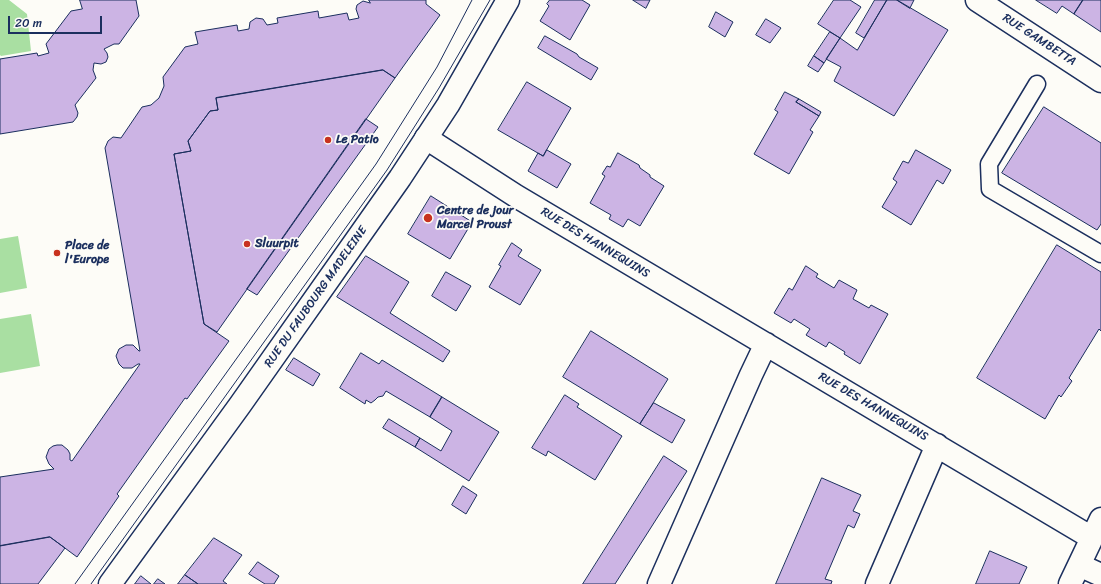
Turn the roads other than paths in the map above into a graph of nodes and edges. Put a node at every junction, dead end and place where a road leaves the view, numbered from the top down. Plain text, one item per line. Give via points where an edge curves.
1 (508, 0) edge
2 (978, 0) edge
3 (1101, 81) edge
4 (1036, 84) dead end
5 (426, 138) junction
6 (1101, 254) edge
7 (766, 344) junction
8 (938, 445) junction
9 (1096, 528) edge
10 (1074, 574) edge
11 (1101, 575) edge
12 (110, 584) edge
13 (660, 584) edge
14 (877, 584) edge

1 - 5 street, RUE DU FAUBOURG MADELEINE via 448,105
2 - 3 street, RUE GAMBETTA
4 - 6 lane via 988,164 990,188
5 - 7 street, RUE DES HANNEQUINS via 516,196
5 - 12 street, RUE DU FAUBOURG MADELEINE via 240,404
7 - 8 street, RUE DES HANNEQUINS
7 - 13 street
8 - 9 street, RUE DES HANNEQUINS via 1059,519
8 - 14 street, RUE DES HANNEQUINS
9 - 10 street
10 - 11 street

